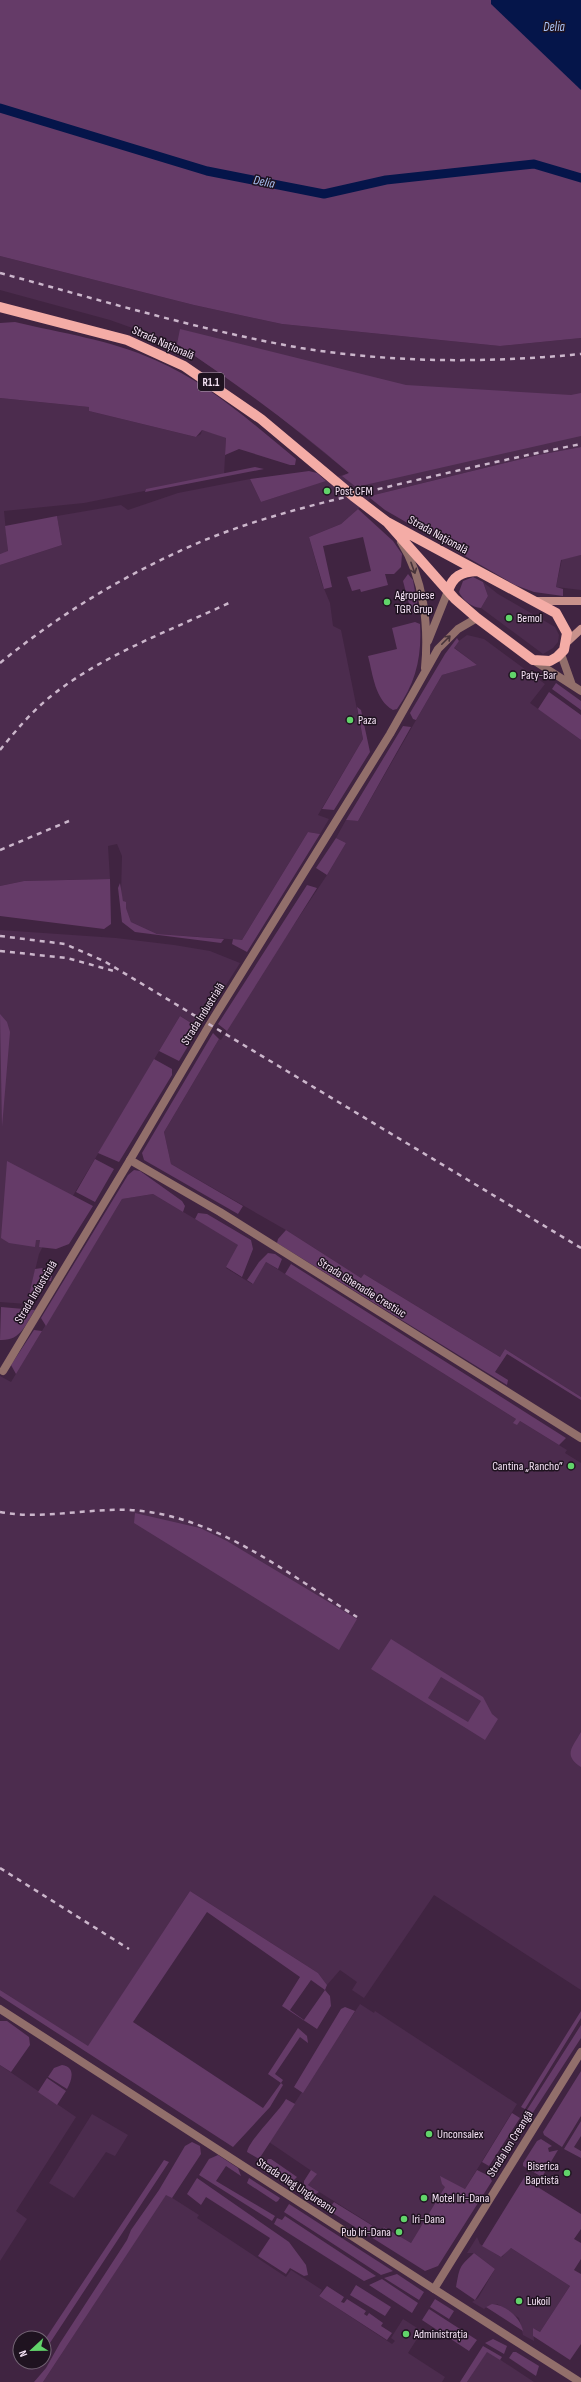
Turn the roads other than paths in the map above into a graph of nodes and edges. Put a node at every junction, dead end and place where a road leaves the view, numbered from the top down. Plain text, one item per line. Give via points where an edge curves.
1 (0, 307) edge
2 (388, 522) junction
3 (477, 571) junction
4 (448, 591) junction
5 (533, 601) junction
6 (581, 601) edge
7 (477, 618) junction
8 (581, 629) edge
9 (427, 642) junction
10 (567, 642) junction
11 (561, 654) junction
12 (533, 660) junction
13 (424, 671) junction
14 (572, 685) junction
15 (581, 691) edge
16 (130, 1160) junction
17 (3, 1371) dead end
18 (581, 1438) edge
19 (0, 2009) edge
20 (581, 2052) edge
21 (434, 2289) junction
22 (580, 2382) edge

1 - 2 main road, Strada Națională / R1.1 via 127,340 184,366 261,418 353,496
2 - 3 main road, Strada Națională
2 - 4 main road, Strada Națională
2 -> 9 street, Strada Industrială via 406,551 417,580
3 - 4 main road, Strada Națională via 459,574
3 - 5 main road, Strada Națională
4 - 7 main road, Strada Națională
4 - 9 street, Strada Industrială
5 - 6 main road, Strada Națională
5 - 10 main road, Strada Națională via 556,613 563,624
7 - 12 main road, Strada Națională
13 -> 7 street, Strada Industrială via 438,649 458,629
8 - 10 main road
9 - 13 street, Strada Industrială
10 - 11 main road
11 - 12 main road via 550,661
11 - 14 street
12 - 14 street
13 - 16 street, Strada Industrială via 390,734 210,1024
14 - 15 street
16 - 17 street, Strada Industrială
16 - 18 street, Strada Ghenadie Crestiuc via 220,1212
19 - 21 street, Strada Oleg Ungureanu
20 - 21 street, Strada Ion Creangă
21 - 22 street, Strada Oleg Ungureanu

